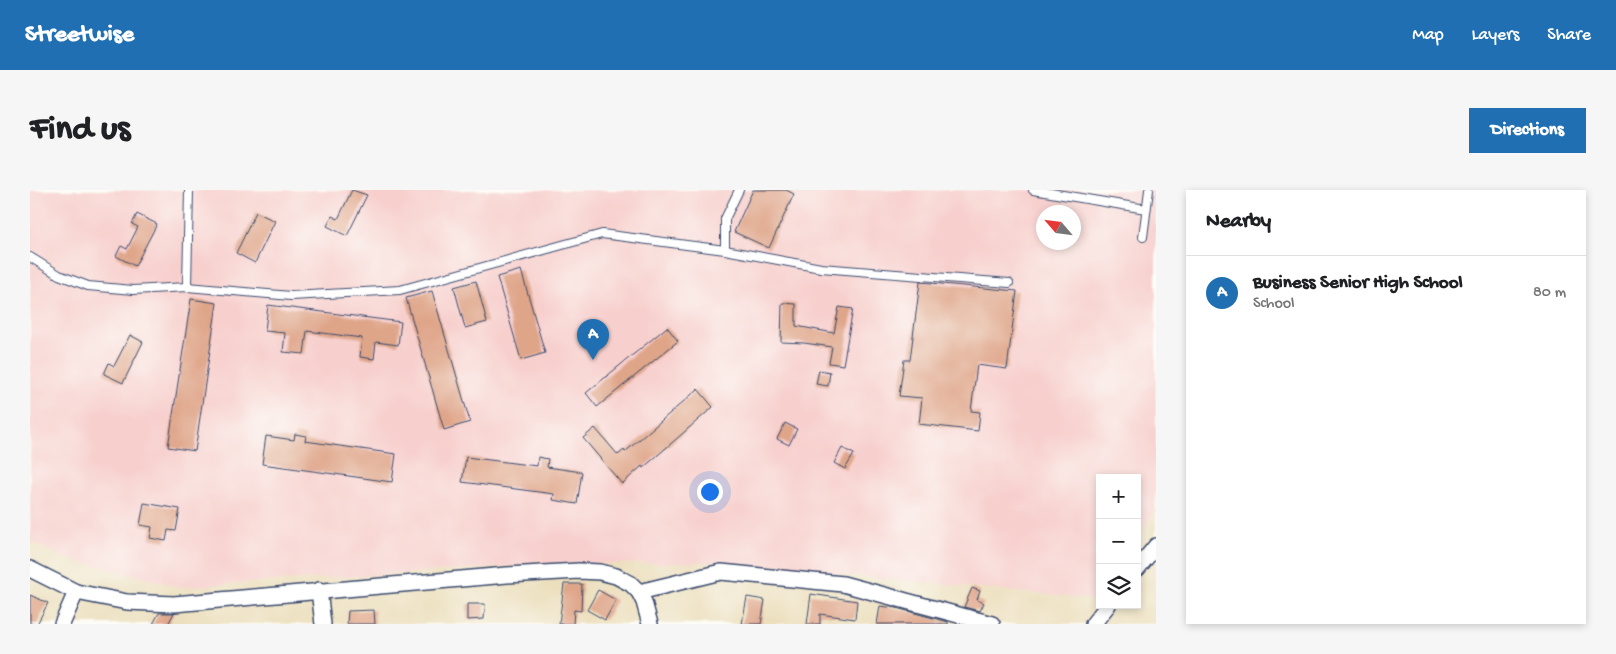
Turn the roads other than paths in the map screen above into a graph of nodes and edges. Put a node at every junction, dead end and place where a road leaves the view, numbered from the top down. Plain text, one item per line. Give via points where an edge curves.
1 (189, 190) edge
2 (739, 190) edge
3 (1033, 190) edge
4 (1149, 190) edge
5 (1146, 209) junction
6 (1143, 237) dead end
7 (725, 250) junction
8 (30, 257) edge
9 (1009, 282) dead end
10 (187, 287) junction
11 (1156, 546) edge
12 (1141, 564) edge
13 (30, 569) edge
14 (319, 590) junction
15 (76, 592) junction
16 (639, 592) junction
17 (1105, 609) edge
18 (62, 624) edge
19 (323, 624) edge
20 (650, 624) edge
21 (992, 624) edge
22 (1093, 624) edge

1 - 10 lane
2 - 7 lane via 725,219
3 - 5 lane
4 - 5 lane
5 - 6 lane
7 - 9 lane via 821,268
7 - 10 lane via 602,234 400,290 291,296
8 - 10 lane via 59,275 88,286 132,290
11 - 12 street
13 - 15 street
14 - 15 street via 174,604 127,602
14 - 16 street via 580,571 616,576
14 - 19 street
15 - 18 street
16 - 20 street
16 - 21 street via 721,572 843,584
17 - 22 street

